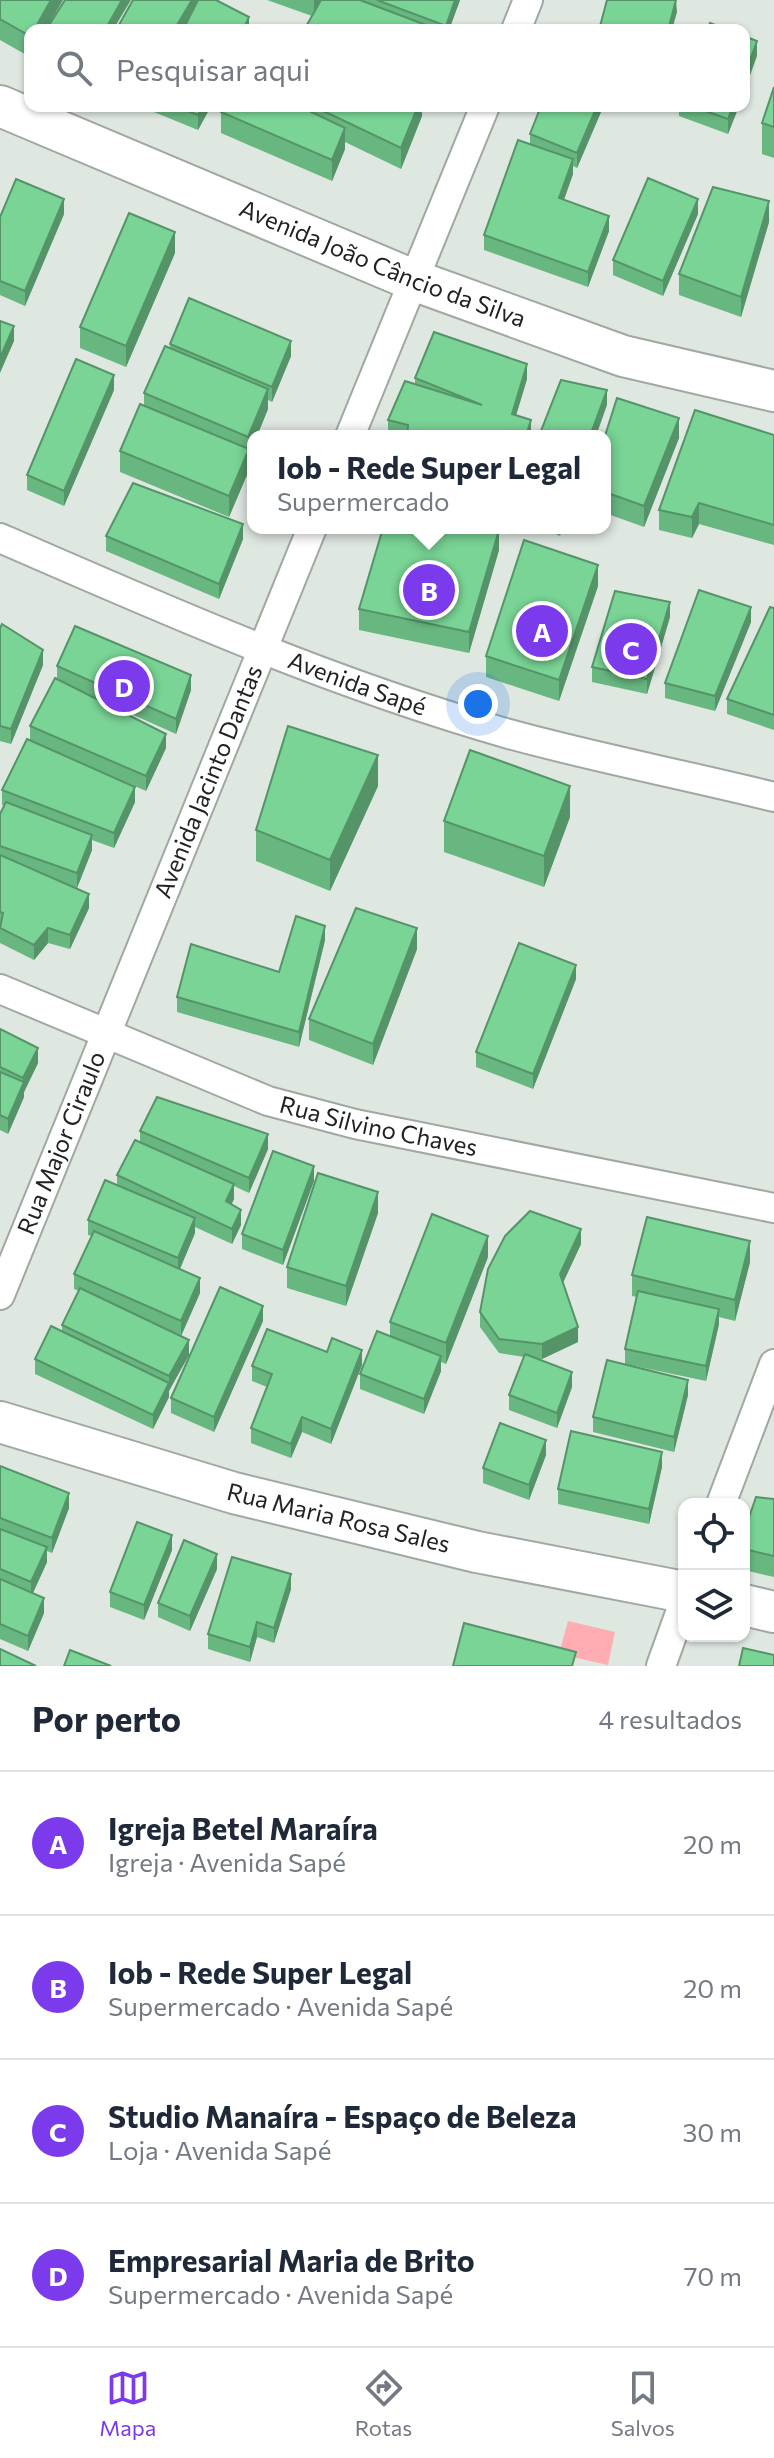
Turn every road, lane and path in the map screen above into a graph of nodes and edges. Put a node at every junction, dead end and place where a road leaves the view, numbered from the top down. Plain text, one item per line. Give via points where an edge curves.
1 (528, 0) edge
2 (518, 24) edge
3 (0, 106) edge
4 (483, 112) edge
5 (413, 280) junction
6 (774, 391) edge
7 (352, 430) edge
8 (310, 534) edge
9 (0, 538) edge
10 (262, 651) junction
11 (774, 797) edge
12 (0, 989) edge
13 (105, 1034) junction
14 (774, 1208) edge
15 (0, 1295) edge
16 (774, 1364) edge
17 (0, 1422) edge
18 (723, 1498) edge
19 (678, 1591) edge
20 (750, 1606) edge
21 (774, 1612) edge
22 (678, 1619) edge
23 (661, 1666) edge

1 - 2 street
3 - 5 main road, Avenida João Câncio da Silva
4 - 5 street
5 - 6 main road, Avenida João Câncio da Silva via 623,356
5 - 7 street
8 - 10 street, Avenida Jacinto Dantas
9 - 10 street, Avenida Sapé
10 - 11 street, Avenida Sapé via 511,734
10 - 13 street, Avenida Jacinto Dantas
12 - 13 street, Rua Silvino Chaves
13 - 14 street, Rua Silvino Chaves via 297,1109
13 - 15 street, Rua Major Ciraulo
16 - 18 street
17 - 19 main road, Rua Maria Rosa Sales via 234,1493 477,1552
20 - 21 main road
22 - 23 street

